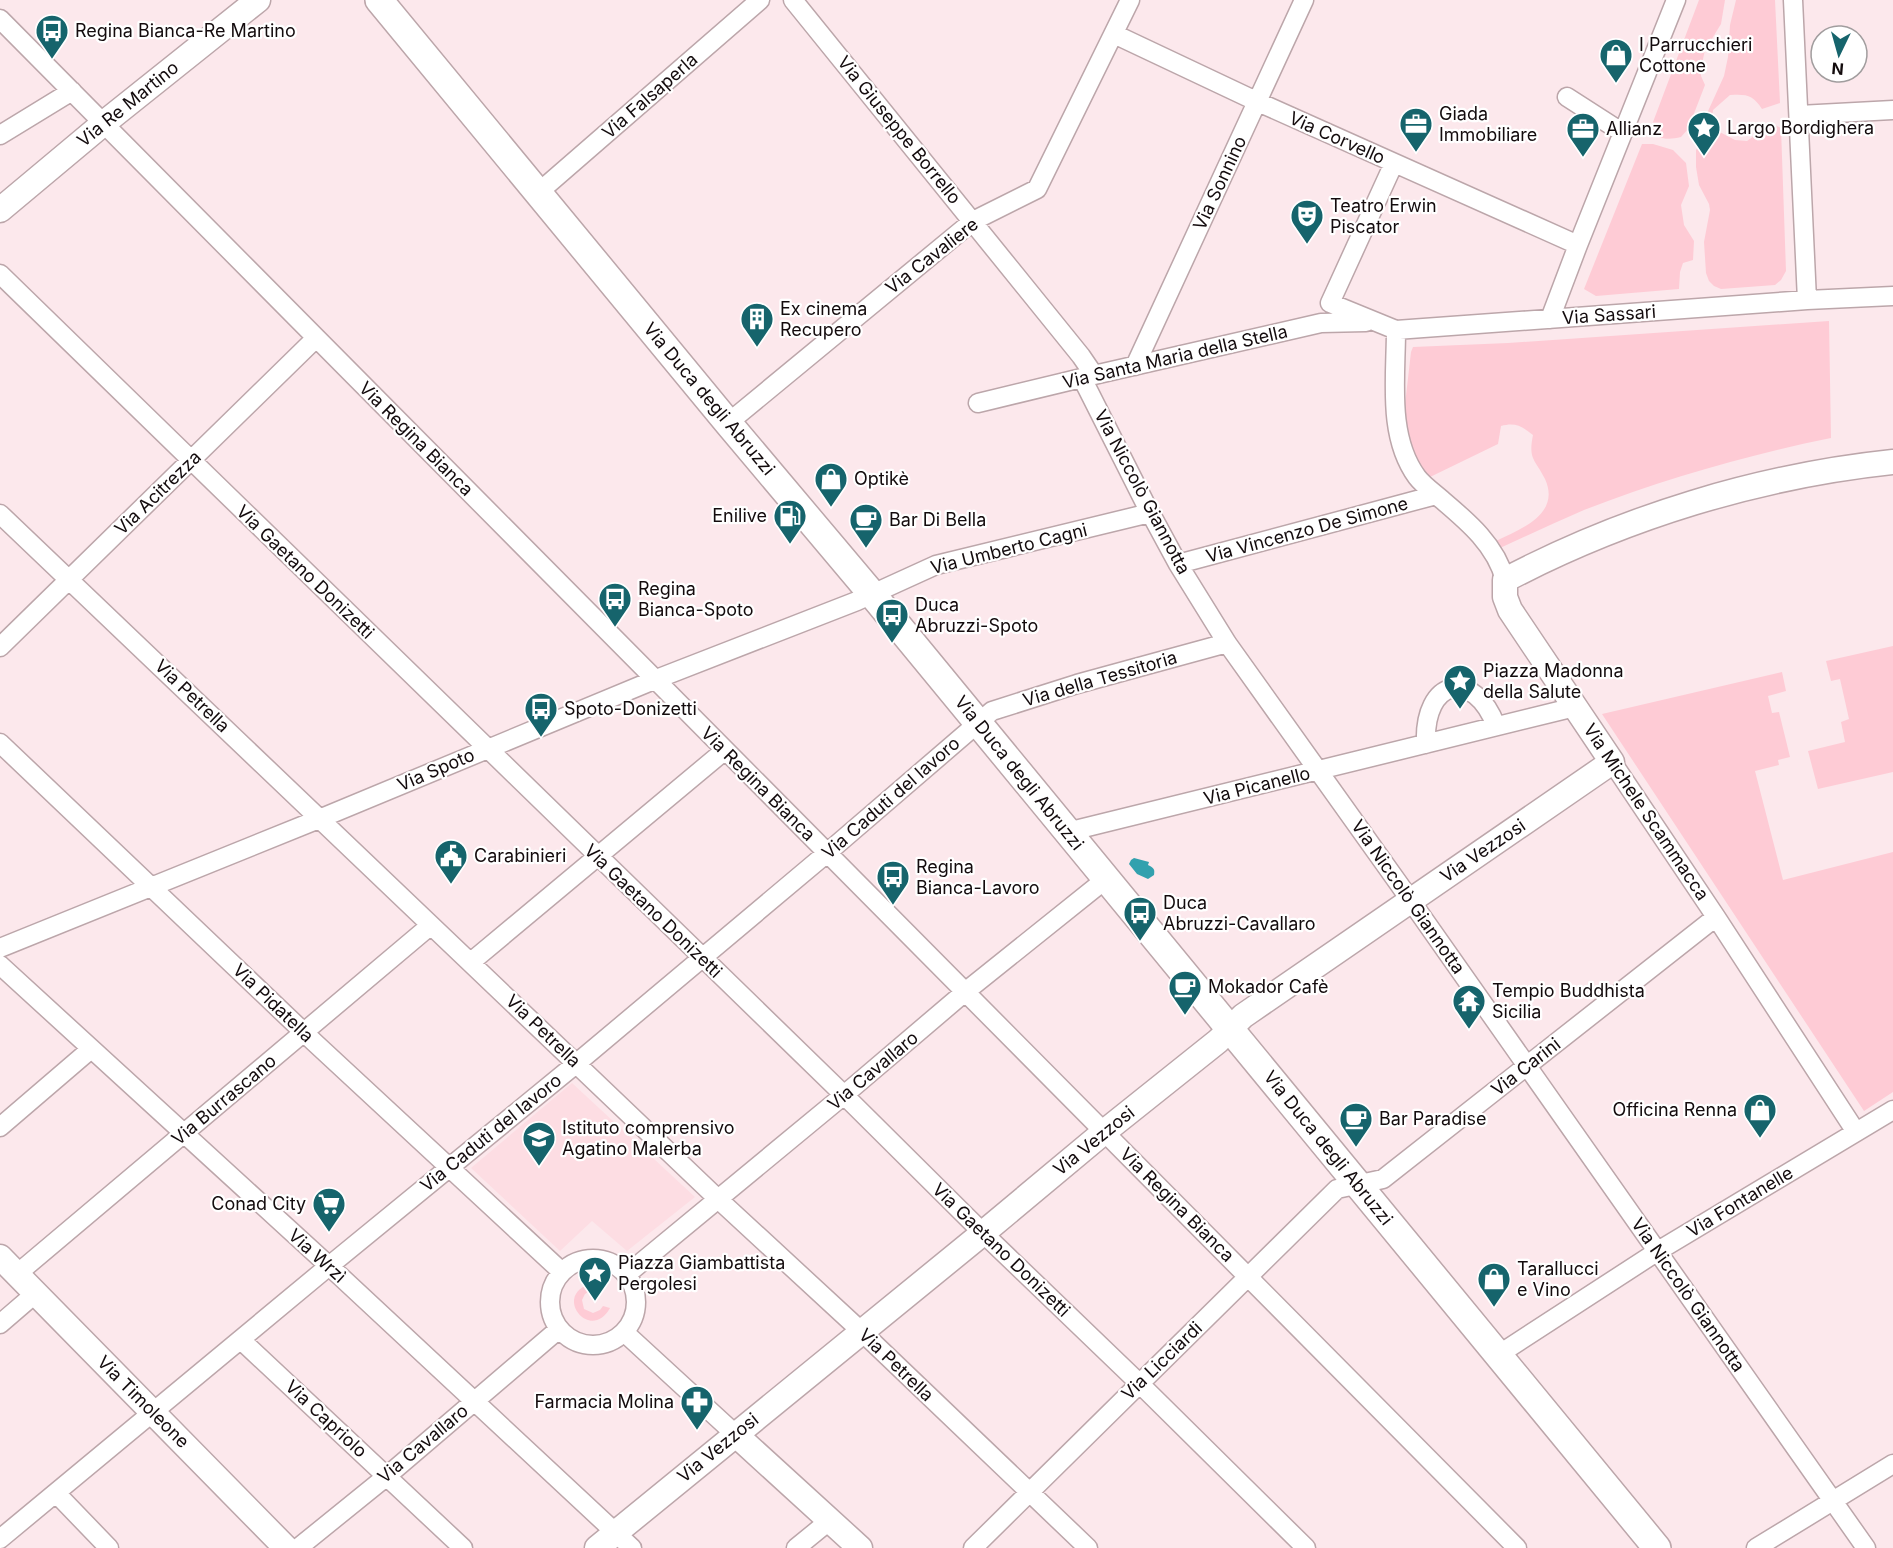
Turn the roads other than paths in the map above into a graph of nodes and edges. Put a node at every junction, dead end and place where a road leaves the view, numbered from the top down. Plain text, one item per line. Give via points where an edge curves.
1 (258, 0) edge
2 (379, 0) edge
3 (760, 0) edge
4 (793, 0) edge
5 (1130, 0) edge
6 (1304, 0) edge
7 (1676, 0) edge
8 (1793, 0) edge
9 (4, 29) edge
10 (1114, 34) junction
11 (72, 91) junction
12 (1567, 97) dead end
13 (1258, 102) junction
14 (1893, 110) edge
15 (1806, 114) junction
16 (104, 123) junction
17 (1623, 133) junction
18 (0, 135) edge
19 (1394, 163) junction
20 (539, 192) junction
21 (0, 210) edge
22 (973, 221) junction
23 (1570, 242) junction
24 (0, 274) edge
25 (1893, 296) edge
26 (1807, 300) junction
27 (1550, 319) junction
28 (1374, 322) junction
29 (1396, 330) junction
30 (316, 338) junction
31 (1135, 366) junction
32 (1088, 376) junction
33 (978, 403) dead end
34 (728, 423) junction
35 (191, 461) junction
36 (1893, 462) edge
37 (1436, 495) junction
38 (1150, 513) junction
39 (0, 514) edge
40 (1178, 564) junction
41 (70, 579) junction
42 (1505, 580) junction
43 (872, 594) junction
44 (1227, 643) junction
45 (0, 647) edge
46 (654, 680) junction
47 (1575, 707) junction
48 (978, 723) junction
49 (1496, 726) junction
50 (0, 743) edge
51 (1426, 744) junction
52 (487, 749) junction
53 (724, 751) junction
54 (1612, 762) junction
55 (1319, 770) junction
56 (319, 819) junction
57 (1067, 832) junction
58 (826, 853) junction
59 (598, 856) junction
60 (1106, 879) junction
61 (151, 885) junction
62 (1411, 901) junction
63 (1716, 917) junction
64 (431, 924) junction
65 (0, 948) edge
66 (702, 958) junction
67 (471, 962) junction
68 (0, 965) edge
69 (965, 992) junction
70 (1230, 1029) junction
71 (304, 1033) junction
72 (91, 1049) junction
73 (577, 1063) junction
74 (1527, 1066) junction
75 (844, 1095) junction
76 (1893, 1110) edge
77 (0, 1127) edge
78 (1104, 1132) junction
79 (1856, 1132) junction
80 (183, 1134) junction
81 (449, 1167) junction
82 (1358, 1185) junction
83 (718, 1199) junction
84 (983, 1233) junction
85 (1658, 1251) junction
86 (0, 1257) edge
87 (329, 1266) junction
88 (556, 1266) junction
89 (633, 1270) junction
90 (17, 1274) junction
91 (1249, 1277) junction
92 (36, 1293) junction
93 (0, 1324) edge
94 (861, 1331) junction
95 (624, 1332) junction
96 (553, 1334) junction
97 (241, 1340) junction
98 (1498, 1355) junction
99 (1139, 1383) junction
100 (474, 1401) junction
101 (154, 1413) junction
102 (735, 1434) junction
103 (1893, 1464) edge
104 (387, 1476) junction
105 (56, 1493) junction
106 (1029, 1493) junction
107 (1833, 1501) junction
108 (830, 1521) junction
109 (0, 1539) edge
110 (624, 1540) edge
111 (109, 1548) edge
112 (286, 1548) edge
113 (298, 1548) edge
114 (463, 1548) edge
115 (597, 1548) edge
116 (796, 1548) edge
117 (860, 1548) edge
118 (973, 1548) edge
119 (1088, 1548) edge
120 (1306, 1548) edge
121 (1517, 1548) edge
122 (1657, 1548) edge
123 (1756, 1548) edge
124 (1866, 1548) edge

1 - 16 street, Via Re Martino
2 - 20 main road, Via Duca degli Abruzzi
3 - 20 street, Via Falsaperla
4 - 22 street, Via Giuseppe Borrello
5 - 10 street, Via Cavaliere
6 - 13 street, Via Sonnino
7 - 17 street
8 - 15 street
9 - 11 street, Via Regina Bianca
10 - 13 street, Via Corvello
10 - 22 street, Via Cavaliere via 1036,189
11 - 16 street, Via Regina Bianca
11 - 18 street
12 - 17 street
13 - 19 street, Via Corvello
13 - 31 street, Via Sonnino
14 - 15 street
15 - 26 street
16 - 21 street, Via Re Martino
16 - 30 street, Via Regina Bianca
17 - 23 street
19 - 23 street, Via Corvello
19 - 28 street, Via Sassari via 1330,303
20 - 34 main road, Via Duca degli Abruzzi
22 - 32 street, Via Giuseppe Borrello via 1081,356
22 - 34 street, Via Cavaliere
23 - 27 street
24 - 35 street, Via Gaetano Donizetti
25 - 26 street, Via Sassari
26 - 27 street, Via Sassari
27 - 29 street, Via Sassari
28 - 29 street, Via Sassari
28 - 31 street, Via Santa Maria della Stella via 1321,323
29 - 37 street, Via Michele Scammacca via 1397,427 1417,478
30 - 35 street, Via Acitrezza
30 - 46 street, Via Regina Bianca
31 - 32 street, Via Santa Maria della Stella
32 - 33 street, Via Santa Maria della Stella
32 - 38 street, Via Niccolò Giannotta
34 - 43 main road, Via Duca degli Abruzzi
35 - 41 street, Via Acitrezza
35 - 52 street, Via Gaetano Donizetti
36 - 42 street via 1792,477 1703,500 1570,548
37 - 40 street, Via Vincenzo De Simone
37 - 42 street, Via Michele Scammacca via 1468,522 1493,551
38 - 40 street, Via Niccolò Giannotta
38 - 43 street, Via Umberto Cagni via 936,565
39 - 41 street, Via Petrella
40 - 44 street, Via Niccolò Giannotta
41 - 45 street, Via Acitrezza
41 - 56 street, Via Petrella
42 - 47 street, Via Michele Scammacca via 1510,610
43 - 46 street, Via Spoto
43 - 48 main road, Via Duca degli Abruzzi
44 - 48 street, Via della Tessitoria via 1066,687 992,711
44 - 55 street, Via Niccolò Giannotta
46 - 52 street, Via Spoto
46 - 53 street, Via Regina Bianca
47 - 49 street, Via Picanello
47 - 54 street, Via Michele Scammacca
48 - 57 main road, Via Duca degli Abruzzi
48 - 58 street, Via Caduti del lavoro
49 - 51 street, Via Picanello
49 - 51 street via 1476,696 1461,689 1449,689 1435,699 1428,712
50 - 61 street, Via Pidatella
51 - 55 street, Via Picanello
52 - 56 street, Via Spoto
52 - 59 street, Via Gaetano Donizetti
53 - 58 street, Via Regina Bianca
53 - 59 street
54 - 62 street, Via Vezzosi
54 - 63 street, Via Michele Scammacca
55 - 57 street, Via Picanello
55 - 62 street, Via Niccolò Giannotta
56 - 61 street, Via Spoto
56 - 64 street, Via Petrella
57 - 60 main road, Via Duca degli Abruzzi
58 - 66 street, Via Caduti del lavoro
58 - 69 street, Via Regina Bianca
59 - 66 street, Via Gaetano Donizetti
59 - 67 street
60 - 69 street, Via Cavallaro
60 - 70 main road, Via Duca degli Abruzzi
61 - 65 street, Via Spoto
61 - 71 street, Via Pidatella
62 - 70 street, Via Vezzosi via 1243,1016
62 - 74 street, Via Niccolò Giannotta
63 - 74 street, Via Carini
63 - 79 street, Via Michele Scammacca
64 - 67 street, Via Petrella
64 - 71 street, Via Burrascano
66 - 73 street, Via Caduti del lavoro
66 - 75 street, Via Gaetano Donizetti
67 - 73 street, Via Petrella
68 - 72 street, Via Wrzì
69 - 75 street, Via Cavallaro
69 - 78 street, Via Regina Bianca
70 - 78 street, Via Vezzosi
70 - 82 main road, Via Duca degli Abruzzi
71 - 80 street, Via Burrascano
71 - 81 street, Via Pidatella
72 - 77 street
72 - 80 street, Via Wrzì
73 - 81 street, Via Caduti del lavoro
73 - 83 street, Via Petrella
74 - 82 street, Via Carini via 1383,1179
74 - 85 street, Via Niccolò Giannotta
75 - 83 street, Via Cavallaro
75 - 84 street, Via Gaetano Donizetti
76 - 79 street, Via Fontanelle
78 - 84 street, Via Vezzosi
78 - 91 street, Via Regina Bianca
79 - 85 street, Via Fontanelle
80 - 87 street, Via Wrzì
80 - 90 street, Via Burrascano
81 - 87 street, Via Caduti del lavoro
81 - 88 street, Via Pidatella
82 - 91 street, Via Licciardi via 1338,1189
82 - 98 main road, Via Duca degli Abruzzi
83 - 89 street, Via Cavallaro
83 - 94 street, Via Petrella
84 - 94 street, Via Vezzosi
84 - 99 street, Via Gaetano Donizetti
85 - 98 street, Via Fontanelle
85 - 107 street, Via Niccolò Giannotta
86 - 90 street, Via Timoleone
87 - 97 street, Via Caduti del lavoro
87 - 100 street, Via Wrzì
88 - 89 street via 590,1260
88 - 96 street via 550,1306
89 - 95 street via 635,1310
90 - 92 street, Via Timoleone
91 - 99 street, Via Licciardi
91 - 121 street, Via Regina Bianca
92 - 93 street
92 - 101 street, Via Timoleone
94 - 102 street, Via Vezzosi
94 - 106 street, Via Petrella
95 - 96 street via 606,1342 585,1344
95 - 102 street
96 - 100 street, Via Cavallaro
97 - 101 street, Via Caduti del lavoro
97 - 104 street, Via Capriolo
98 - 122 main road, Via Duca degli Abruzzi
99 - 106 street, Via Licciardi
99 - 120 street, Via Gaetano Donizetti
100 - 104 street, Via Cavallaro
100 - 110 street, Via Wrzì
101 - 105 street, Via Caduti del lavoro
101 - 112 street, Via Timoleone
102 - 108 street
102 - 110 street, Via Vezzosi
103 - 107 street
104 - 113 street, Via Cavallaro
104 - 114 street, Via Capriolo
105 - 109 street, Via Caduti del lavoro
105 - 111 street
106 - 118 street, Via Licciardi
106 - 119 street, Via Petrella
107 - 123 street
107 - 124 street, Via Niccolò Giannotta
108 - 116 street
108 - 117 street
110 - 115 street, Via Vezzosi

